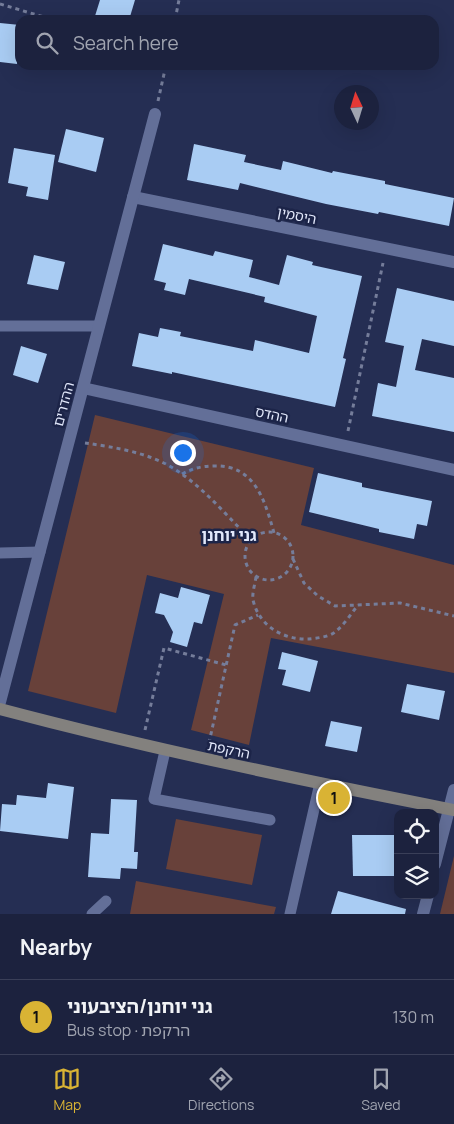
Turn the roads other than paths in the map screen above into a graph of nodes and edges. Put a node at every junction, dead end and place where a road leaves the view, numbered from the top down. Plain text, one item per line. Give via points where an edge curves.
1 (155, 114) road end
2 (133, 197) junction
3 (454, 262) edge
4 (0, 326) edge
5 (99, 326) junction
6 (83, 388) junction
7 (454, 470) edge
8 (40, 552) junction
9 (0, 553) edge
10 (0, 702) edge
11 (0, 709) edge
12 (165, 751) junction
13 (320, 783) junction
14 (454, 790) edge
15 (451, 809) edge
16 (270, 820) dead end
17 (438, 854) edge
18 (427, 899) edge
19 (106, 901) dead end
20 (92, 914) edge
21 (290, 914) edge
22 (423, 914) edge

1 - 2 street, ההדרים
2 - 3 street, היסמין
2 - 5 street, ההדרים
4 - 5 lane
5 - 6 street, ההדרים
6 - 7 street, ההדס
6 - 8 street, ההדרים
8 - 9 lane
8 - 10 street, ההדרים
11 - 12 main road, הרקפת
12 - 13 main road, הרקפת
12 - 16 lane via 154,799
13 - 15 main road, הרקפת
13 - 21 lane
14 - 15 street
15 - 17 street
18 - 22 street
19 - 20 lane

